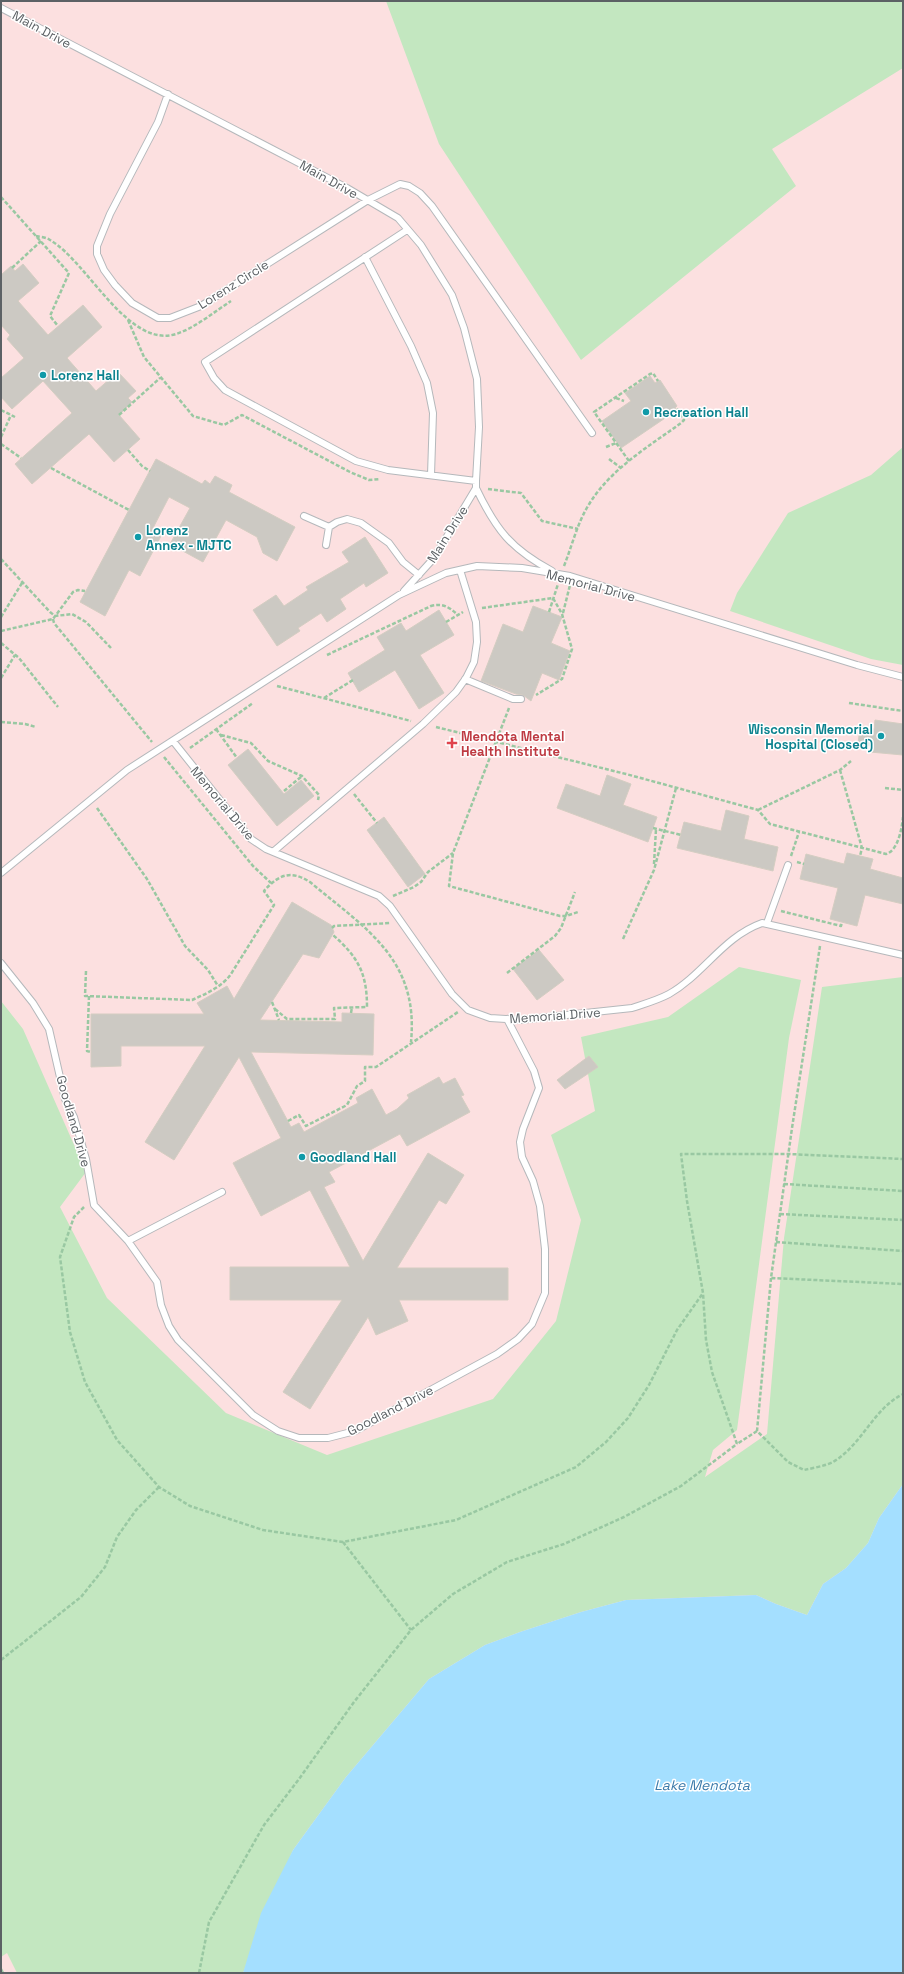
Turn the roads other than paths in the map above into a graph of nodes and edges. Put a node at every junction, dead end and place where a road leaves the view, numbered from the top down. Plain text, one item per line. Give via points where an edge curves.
1 (1, 8) edge
2 (168, 94) junction
3 (368, 200) junction
4 (407, 230) junction
5 (365, 257) junction
6 (592, 433) dead end
7 (431, 475) junction
8 (476, 480) junction
9 (476, 488) junction
10 (304, 516) dead end
11 (329, 527) junction
12 (326, 545) dead end
13 (460, 570) junction
14 (559, 574) junction
15 (420, 575) junction
16 (399, 595) junction
17 (903, 677) edge
18 (465, 680) junction
19 (521, 699) dead end
20 (173, 741) junction
21 (274, 851) junction
22 (788, 865) road end
23 (1, 873) edge
24 (767, 922) junction
25 (903, 955) edge
26 (1, 963) edge
27 (507, 1019) junction
28 (222, 1192) dead end
29 (128, 1241) junction

1 - 2 lane, Main Drive
2 - 3 lane, Main Drive
2 - 3 lane, Lorenz Circle via 158,122 110,214 97,246 97,254 104,270 115,285 132,303 146,312 158,318 170,318 201,306
3 - 4 lane, Main Drive via 398,218
3 - 6 lane, Lorenz Circle via 400,184 420,193 432,206
4 - 5 lane
4 - 8 lane, Main Drive via 421,245 452,294 472,356 477,380 479,427
5 - 7 lane via 427,383 433,413
5 - 7 lane via 205,362 225,390 356,461 388,470
7 - 8 lane
8 - 9 lane, Main Drive
9 - 14 lane, Main Drive via 497,528 512,544 530,559
9 - 15 lane, Main Drive via 434,558
10 - 11 lane
11 - 12 lane
11 - 15 lane via 347,519 361,523 389,543 403,562
13 - 14 lane, Memorial Drive via 494,565
13 - 16 lane, Memorial Drive via 433,578
13 - 18 lane via 476,622 477,642 474,662
14 - 17 lane, Memorial Drive
15 - 16 lane, Main Drive
16 - 20 lane, Memorial Drive
18 - 19 lane via 513,699
18 - 21 lane via 423,724
20 - 21 lane, Memorial Drive via 251,839
20 - 23 lane, Memorial Drive via 128,770
21 - 27 lane, Memorial Drive via 379,896 399,919 452,994 468,1010 490,1018
22 - 24 lane
24 - 25 lane
24 - 27 lane, Memorial Drive via 735,936 685,982 669,994 647,1004 632,1008 520,1020
26 - 29 lane, Goodland Drive via 33,1003 49,1029 65,1098 74,1117 86,1158 94,1205
27 - 29 lane, Goodland Drive via 534,1071 539,1088 520,1142 522,1157 533,1181 540,1206 545,1249 546,1293 532,1324 518,1339 497,1354 355,1431 328,1438 299,1438 278,1431 253,1415 178,1340 169,1326 157,1282
28 - 29 lane

